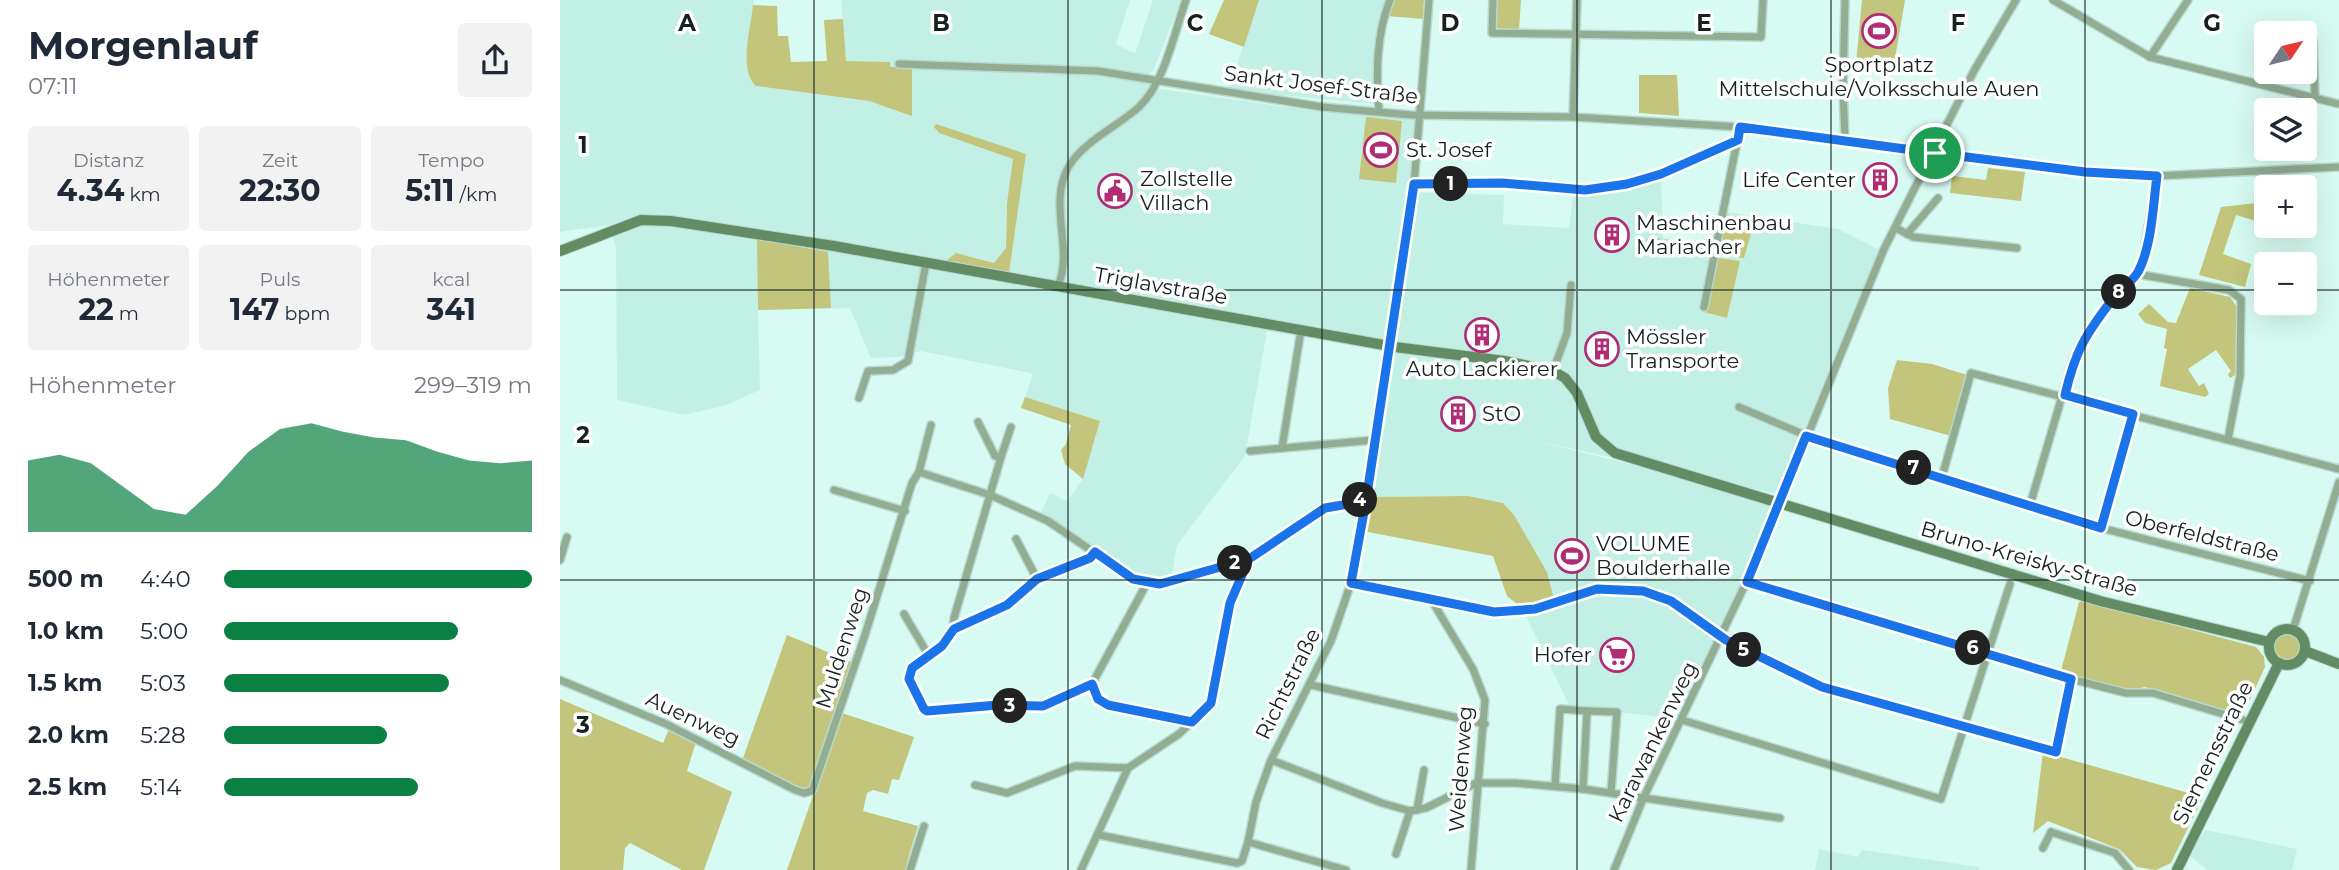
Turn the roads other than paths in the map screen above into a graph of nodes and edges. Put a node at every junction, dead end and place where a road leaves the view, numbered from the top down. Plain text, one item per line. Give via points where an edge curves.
1 (1186, 0) edge
2 (1390, 0) edge
3 (1429, 0) edge
4 (1493, 0) edge
5 (1577, 0) edge
6 (1763, 0) edge
7 (1845, 0) edge
8 (2016, 0) edge
9 (2053, 0) edge
10 (2188, 0) edge
11 (1577, 34) junction
12 (2150, 57) junction
13 (899, 64) dead end
14 (1157, 81) junction
15 (2315, 84) edge
16 (2315, 97) junction
17 (2339, 104) edge
18 (1379, 111) junction
19 (1419, 115) junction
20 (1573, 117) junction
21 (1740, 127) junction
22 (1738, 140) junction
23 (1845, 140) junction
24 (1935, 153) junction
25 (2339, 167) edge
26 (2157, 176) junction
27 (1414, 184) junction
28 (1938, 198) dead end
29 (1895, 228) junction
30 (1907, 234) junction
31 (1651, 242) dead end
32 (2017, 248) dead end
33 (560, 251) edge
34 (1717, 251) junction
35 (926, 263) junction
36 (2137, 274) junction
37 (1571, 285) dead end
38 (1058, 286) junction
39 (1704, 307) dead end
40 (1301, 331) junction
41 (1389, 346) junction
42 (1553, 371) junction
43 (2065, 395) junction
44 (859, 398) dead end
45 (1739, 407) dead end
46 (2133, 414) junction
47 (978, 422) dead end
48 (930, 425) dead end
49 (1011, 428) dead end
50 (1806, 436) junction
51 (2228, 439) junction
52 (1374, 440) junction
53 (1282, 448) junction
54 (1250, 451) dead end
55 (1001, 457) junction
56 (2339, 469) edge
57 (919, 472) junction
58 (1942, 477) junction
59 (2339, 482) edge
60 (834, 490) dead end
61 (990, 495) junction
62 (1366, 501) junction
63 (1780, 503) junction
64 (2030, 505) junction
65 (905, 511) junction
66 (2101, 528) junction
67 (568, 537) dead end
68 (1016, 539) dead end
69 (1095, 552) junction
70 (1249, 559) junction
71 (560, 560) edge
72 (1037, 579) junction
73 (2310, 581) junction
74 (1747, 582) junction
75 (1147, 583) junction
76 (1351, 583) junction
77 (2010, 584) dead end
78 (1432, 601) junction
79 (904, 614) dead end
80 (954, 629) junction
81 (2293, 630) junction
82 (1722, 637) junction
83 (2269, 642) junction
84 (2305, 651) junction
85 (1989, 653) junction
86 (929, 656) junction
87 (2279, 663) junction
88 (2339, 664) edge
89 (2071, 679) junction
90 (560, 681) edge
91 (1092, 684) junction
92 (1311, 685) junction
93 (1587, 711) junction
94 (1682, 720) junction
95 (1192, 722) junction
96 (2249, 722) junction
97 (1485, 724) junction
98 (1965, 728) junction
99 (1271, 760) junction
100 (1128, 768) junction
101 (1424, 770) dead end
102 (1476, 783) junction
103 (975, 785) dead end
104 (1555, 786) junction
105 (1583, 789) junction
106 (808, 792) joint
107 (1611, 793) junction
108 (1643, 799) junction
109 (1414, 811) junction
110 (1780, 818) dead end
111 (924, 826) dead end
112 (1099, 835) junction
113 (1248, 842) junction
114 (2041, 845) dead end
115 (1396, 854) dead end
116 (1208, 859) junction
117 (2181, 859) junction
118 (911, 868) edge
119 (1472, 869) edge
120 (2129, 869) edge
121 (923, 870) edge
122 (1081, 870) edge
123 (1206, 870) edge
124 (1346, 870) edge
125 (1482, 870) edge
126 (1614, 870) edge
127 (2171, 870) edge
128 (2177, 870) edge

1 - 14 street
2 - 18 street via 1376,75
3 - 19 street, Richtstraße
4 - 11 street via 1491,33
5 - 11 street
6 - 11 street via 1761,37
7 - 23 street
8 - 24 street, Karawankenweg via 1975,69
9 - 12 street
10 - 12 street
11 - 20 street
12 - 16 street
13 - 14 street, Sankt Josef-Straße via 1098,71
14 - 18 street, Sankt Josef-Straße via 1322,107
14 - 38 street via 1141,105 1069,166 1060,208 1064,272
15 - 16 street
16 - 17 street
18 - 19 street, Sankt Josef-Straße
19 - 20 street, Sankt Josef-Straße
19 - 27 street, Richtstraße
20 - 21 street, Sankt Josef-Straße
21 - 22 street
21 - 23 street, Sankt Josef-Straße
22 - 27 street via 1661,174 1585,190 1502,183
22 - 34 street
23 - 24 street, Sankt Josef-Straße
24 - 26 street, Sankt Josef-Straße
24 - 29 street, Karawankenweg
25 - 26 street, Sankt Josef-Straße
26 - 36 street
27 - 41 street, Richtstraße
28 - 30 street
29 - 30 street
29 - 50 street, Karawankenweg
30 - 32 street
31 - 34 street
33 - 35 street, Triglavstraße via 634,222 656,219
34 - 39 street
35 - 38 street, Triglavstraße
35 - 44 street via 908,361 893,370 866,373
36 - 43 street via 2082,340
36 - 51 street via 2230,290 2241,299 2240,376
37 - 42 street via 1567,333
38 - 40 street, Triglavstraße
40 - 41 street, Triglavstraße
40 - 53 street
41 - 42 street, Triglavstraße
41 - 52 street, Richtstraße
42 - 63 street, Bruno-Kreisky-Straße via 1577,393 1596,437 1615,453
43 - 46 street
43 - 58 street via 1971,373
43 - 64 street
45 - 50 street
46 - 51 street
46 - 66 street
47 - 55 street via 995,456
48 - 57 street, Muldenweg
49 - 55 street
50 - 58 street, Oberfeldstraße
50 - 63 street, Karawankenweg
51 - 56 street
52 - 53 street
52 - 62 street, Richtstraße
53 - 54 street
55 - 61 street
57 - 61 street
57 - 65 street, Muldenweg
58 - 64 street, Oberfeldstraße
59 - 73 street
60 - 65 street
61 - 69 street via 1048,521
61 - 80 street
62 - 70 street via 1325,508
62 - 76 street, Richtstraße
63 - 74 street, Karawankenweg
63 - 83 street, Bruno-Kreisky-Straße via 2100,601
64 - 66 street, Oberfeldstraße
65 - 106 street, Muldenweg via 817,783
66 - 73 street, Oberfeldstraße
67 - 71 street
68 - 72 street
69 - 72 street
69 - 75 street via 1133,579
70 - 75 street via 1160,584
70 - 95 street via 1230,603 1211,703
72 - 80 street via 1007,605
73 - 81 street
74 - 82 street, Karawankenweg
74 - 85 street
75 - 91 street
76 - 78 street
76 - 92 street, Richtstraße
77 - 85 street
78 - 82 street via 1494,612 1535,609 1597,589 1643,591 1671,601
78 - 97 street, Weidenweg via 1473,669 1485,700
79 - 86 street
80 - 86 street
81 - 83 street via 2281,630
81 - 84 street
82 - 94 street, Karawankenweg
82 - 98 street via 1822,687
83 - 87 street
84 - 87 street via 2294,664
84 - 88 street
85 - 89 street
85 - 98 street
86 - 91 street via 909,673 927,711 1043,706
87 - 96 street, Siemensstraße
89 - 96 street via 2126,693 2153,693
89 - 98 street via 2056,752
90 - 106 street, Auenweg via 666,724 795,790
91 - 95 street via 1098,699 1108,705
92 - 97 street
92 - 99 street, Richtstraße
93 - 104 street via 1560,709
93 - 105 street
93 - 107 street via 1617,712
94 - 98 street via 1941,799
94 - 108 street, Karawankenweg
95 - 100 street
96 - 117 street, Siemensstraße
97 - 102 street, Weidenweg
99 - 109 street via 1381,803
99 - 113 street, Richtstraße
100 - 103 street via 1075,766 1007,793
100 - 112 street
101 - 109 street
102 - 104 street
102 - 109 street
102 - 119 street, Weidenweg
104 - 105 street
105 - 107 street
107 - 108 street
108 - 110 street
108 - 126 street, Karawankenweg
109 - 115 street
111 - 118 street
112 - 116 street
112 - 122 street
113 - 116 street via 1242,861
113 - 124 street
114 - 120 street via 2051,832 2115,853
116 - 123 street
117 - 127 street, Siemensstraße
117 - 128 street, Siemensstraße
118 - 121 street
119 - 125 street, Weidenweg

